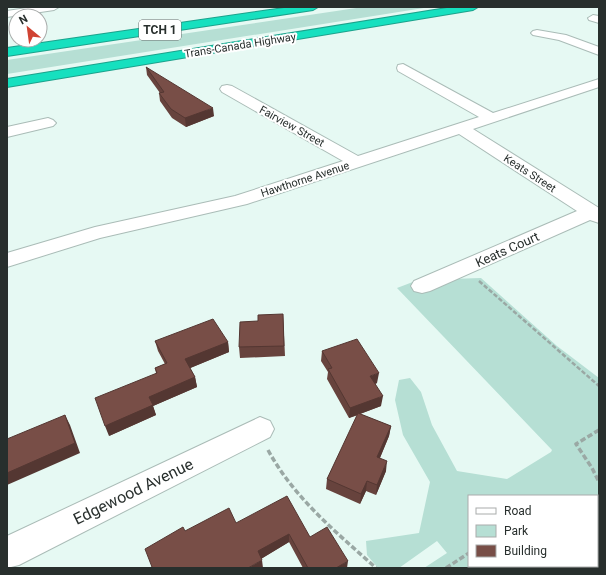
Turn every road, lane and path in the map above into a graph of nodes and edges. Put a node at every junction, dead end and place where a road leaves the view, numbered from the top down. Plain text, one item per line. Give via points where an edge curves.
1 (313, 7) edge
2 (473, 7) edge
3 (537, 33) dead end
4 (599, 51) edge
5 (7, 52) edge
6 (403, 68) dead end
7 (7, 83) edge
8 (599, 83) edge
9 (227, 89) dead end
10 (491, 118) junction
11 (48, 123) dead end
12 (460, 128) junction
13 (7, 132) edge
14 (357, 162) junction
15 (595, 215) edge
16 (7, 260) edge
17 (464, 268) junction
18 (422, 286) dead end
19 (599, 386) edge
20 (260, 429) joint
21 (599, 430) edge
22 (599, 482) edge
23 (7, 553) edge
24 (468, 554) edge
25 (376, 568) edge
26 (446, 568) edge

1 - 5 highway, TCH 1
2 - 7 highway, Trans-Canada Highway / TCH 1
3 - 4 street via 562,37
6 - 10 street
8 - 10 street, Hawthorne Avenue
9 - 14 street, Fairview Street
10 - 12 street, Hawthorne Avenue
11 - 13 street
12 - 14 street, Hawthorne Avenue
12 - 15 street, Keats Street
14 - 16 street, Hawthorne Avenue via 240,200 95,233
15 - 17 street, Keats Court
17 - 18 street, Keats Court
17 - 19 path
20 - 23 street, Edgewood Avenue
20 - 25 path via 273,461 300,498
21 - 22 path via 576,444
24 - 26 path

